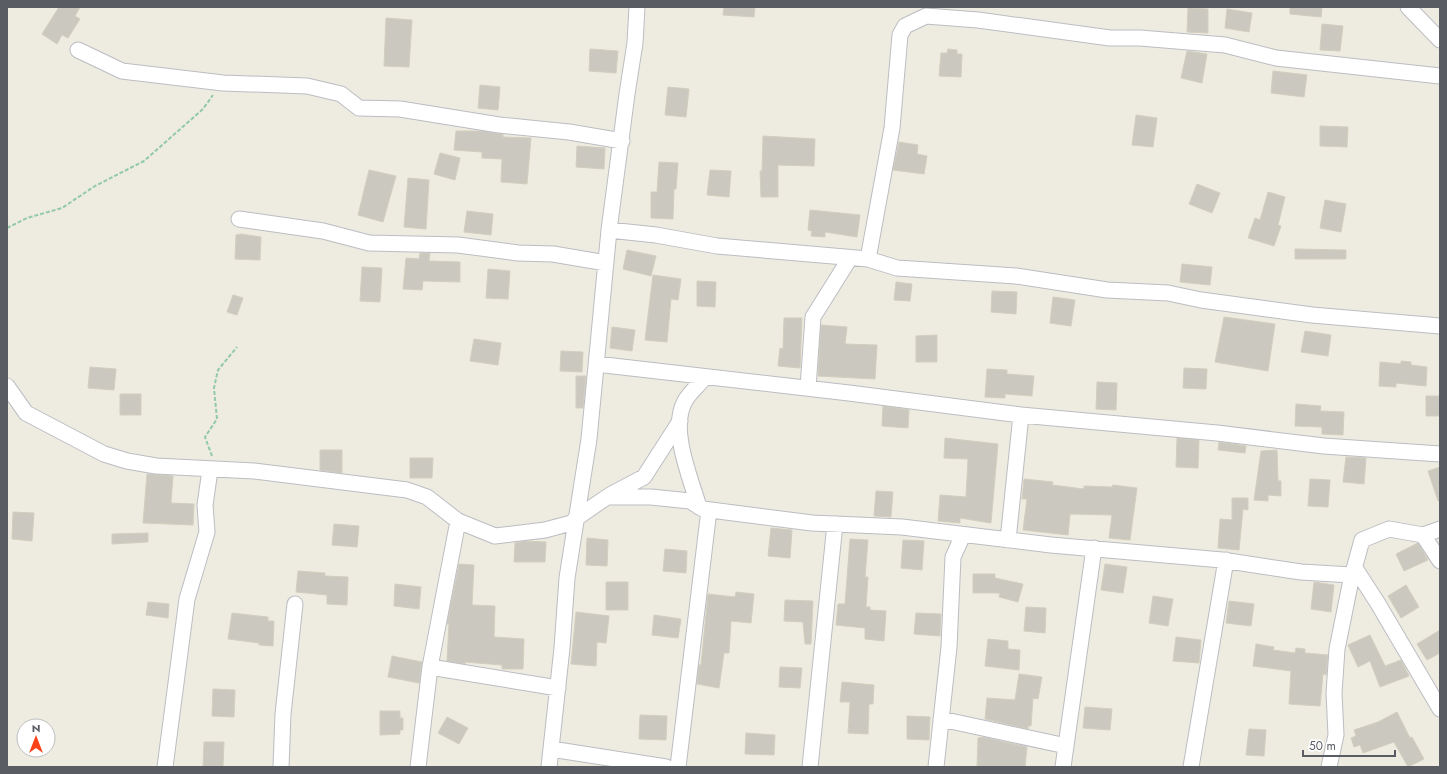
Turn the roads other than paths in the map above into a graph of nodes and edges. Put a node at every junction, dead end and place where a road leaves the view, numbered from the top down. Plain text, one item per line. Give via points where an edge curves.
1 (637, 7) edge
2 (1414, 9) edge
3 (960, 13) edge
4 (1440, 40) edge
5 (78, 50) dead end
6 (1440, 76) edge
7 (622, 141) junction
8 (239, 219) dead end
9 (609, 230) junction
10 (850, 258) junction
11 (868, 259) junction
12 (606, 262) junction
13 (1440, 326) edge
14 (596, 364) junction
15 (705, 377) junction
16 (7, 386) edge
17 (808, 388) junction
18 (1021, 415) junction
19 (680, 420) junction
20 (1440, 454) edge
21 (215, 469) junction
22 (608, 497) junction
23 (704, 508) junction
24 (458, 520) junction
25 (575, 520) junction
26 (835, 524) junction
27 (1440, 529) edge
28 (963, 535) junction
29 (1423, 535) junction
30 (1008, 540) junction
31 (1094, 548) junction
32 (1226, 560) junction
33 (1440, 561) edge
34 (1354, 572) junction
35 (295, 604) dead end
36 (430, 667) junction
37 (558, 688) junction
38 (1440, 709) edge
39 (942, 719) junction
40 (1066, 746) junction
41 (551, 749) junction
42 (165, 767) edge
43 (282, 767) edge
44 (418, 767) edge
45 (549, 767) edge
46 (666, 767) edge
47 (678, 767) edge
48 (810, 767) edge
49 (936, 767) edge
50 (1063, 767) edge
51 (1191, 767) edge
52 (1329, 767) edge

1 - 7 street via 635,43
2 - 4 street
3 - 6 street via 1110,38 1225,44 1276,58
3 - 11 street via 926,16 905,26 900,35 892,128
5 - 7 street via 122,71 223,83 307,86 341,94 359,108 400,109
7 - 9 street
8 - 12 street via 323,231 369,242 458,245
9 - 10 street via 717,246
9 - 12 street
10 - 11 street
10 - 17 street via 813,317
11 - 13 street via 897,268 1016,276 1107,290 1168,293 1312,315
12 - 14 street
14 - 15 street
14 - 25 street via 589,439
15 - 17 street
15 - 19 street via 684,401
16 - 21 street via 26,413 104,454 148,465
17 - 18 street
18 - 20 street via 1217,433 1324,446
18 - 30 street
19 - 22 street via 644,478
19 - 23 street via 680,446
21 - 24 street via 407,490 427,497
21 - 42 street via 205,505 206,532 187,598
22 - 23 street via 690,501
22 - 25 street
23 - 26 street
23 - 47 street
24 - 25 street via 495,536 545,530
24 - 36 street
25 - 37 street via 567,578
26 - 28 street
26 - 48 street
27 - 29 street
28 - 30 street
28 - 39 street via 953,557 949,647
29 - 33 street
29 - 34 street via 1389,529 1362,540
30 - 31 street
31 - 32 street
31 - 40 street
32 - 34 street via 1301,572
32 - 51 street
34 - 38 street via 1381,608
34 - 52 street via 1336,649 1336,735
35 - 43 street via 283,714
36 - 37 street
36 - 44 street
37 - 41 street
39 - 40 street
39 - 49 street
40 - 50 street
41 - 45 street
41 - 46 street

